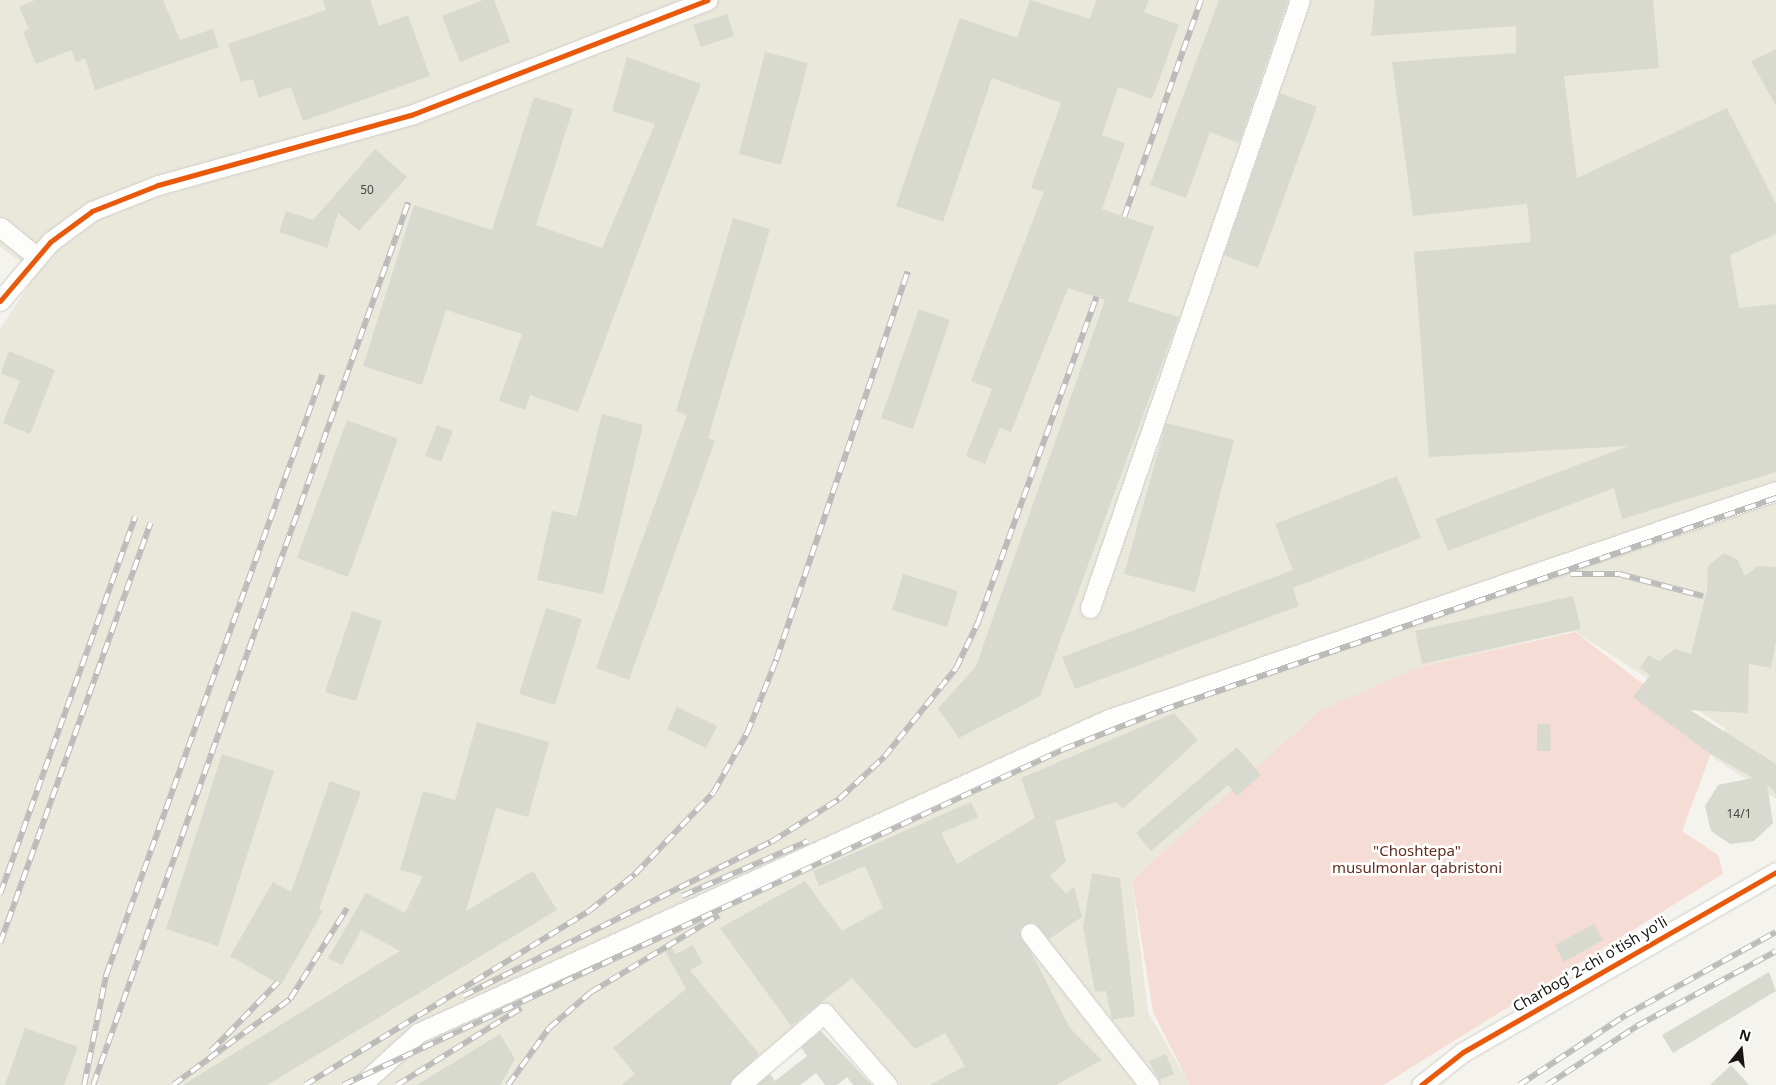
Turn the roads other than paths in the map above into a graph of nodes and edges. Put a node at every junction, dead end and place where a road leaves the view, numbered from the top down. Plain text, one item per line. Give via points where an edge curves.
1 (707, 0) edge
2 (1300, 0) edge
3 (0, 226) edge
4 (36, 256) junction
5 (0, 301) edge
6 (1776, 491) edge
7 (1090, 608) dead end
8 (1776, 872) edge
9 (1030, 933) dead end
10 (361, 1085) edge
11 (740, 1085) edge
12 (887, 1085) edge
13 (1149, 1085) edge
14 (1421, 1085) edge

1 - 4 street via 411,115 125,197 77,220
2 - 7 street
3 - 4 street
4 - 5 street
6 - 10 street via 1110,719 418,1033
8 - 14 street, Charbog' 2-chi o'tish yo'li via 1463,1052
9 - 13 street
11 - 12 street via 824,1013

